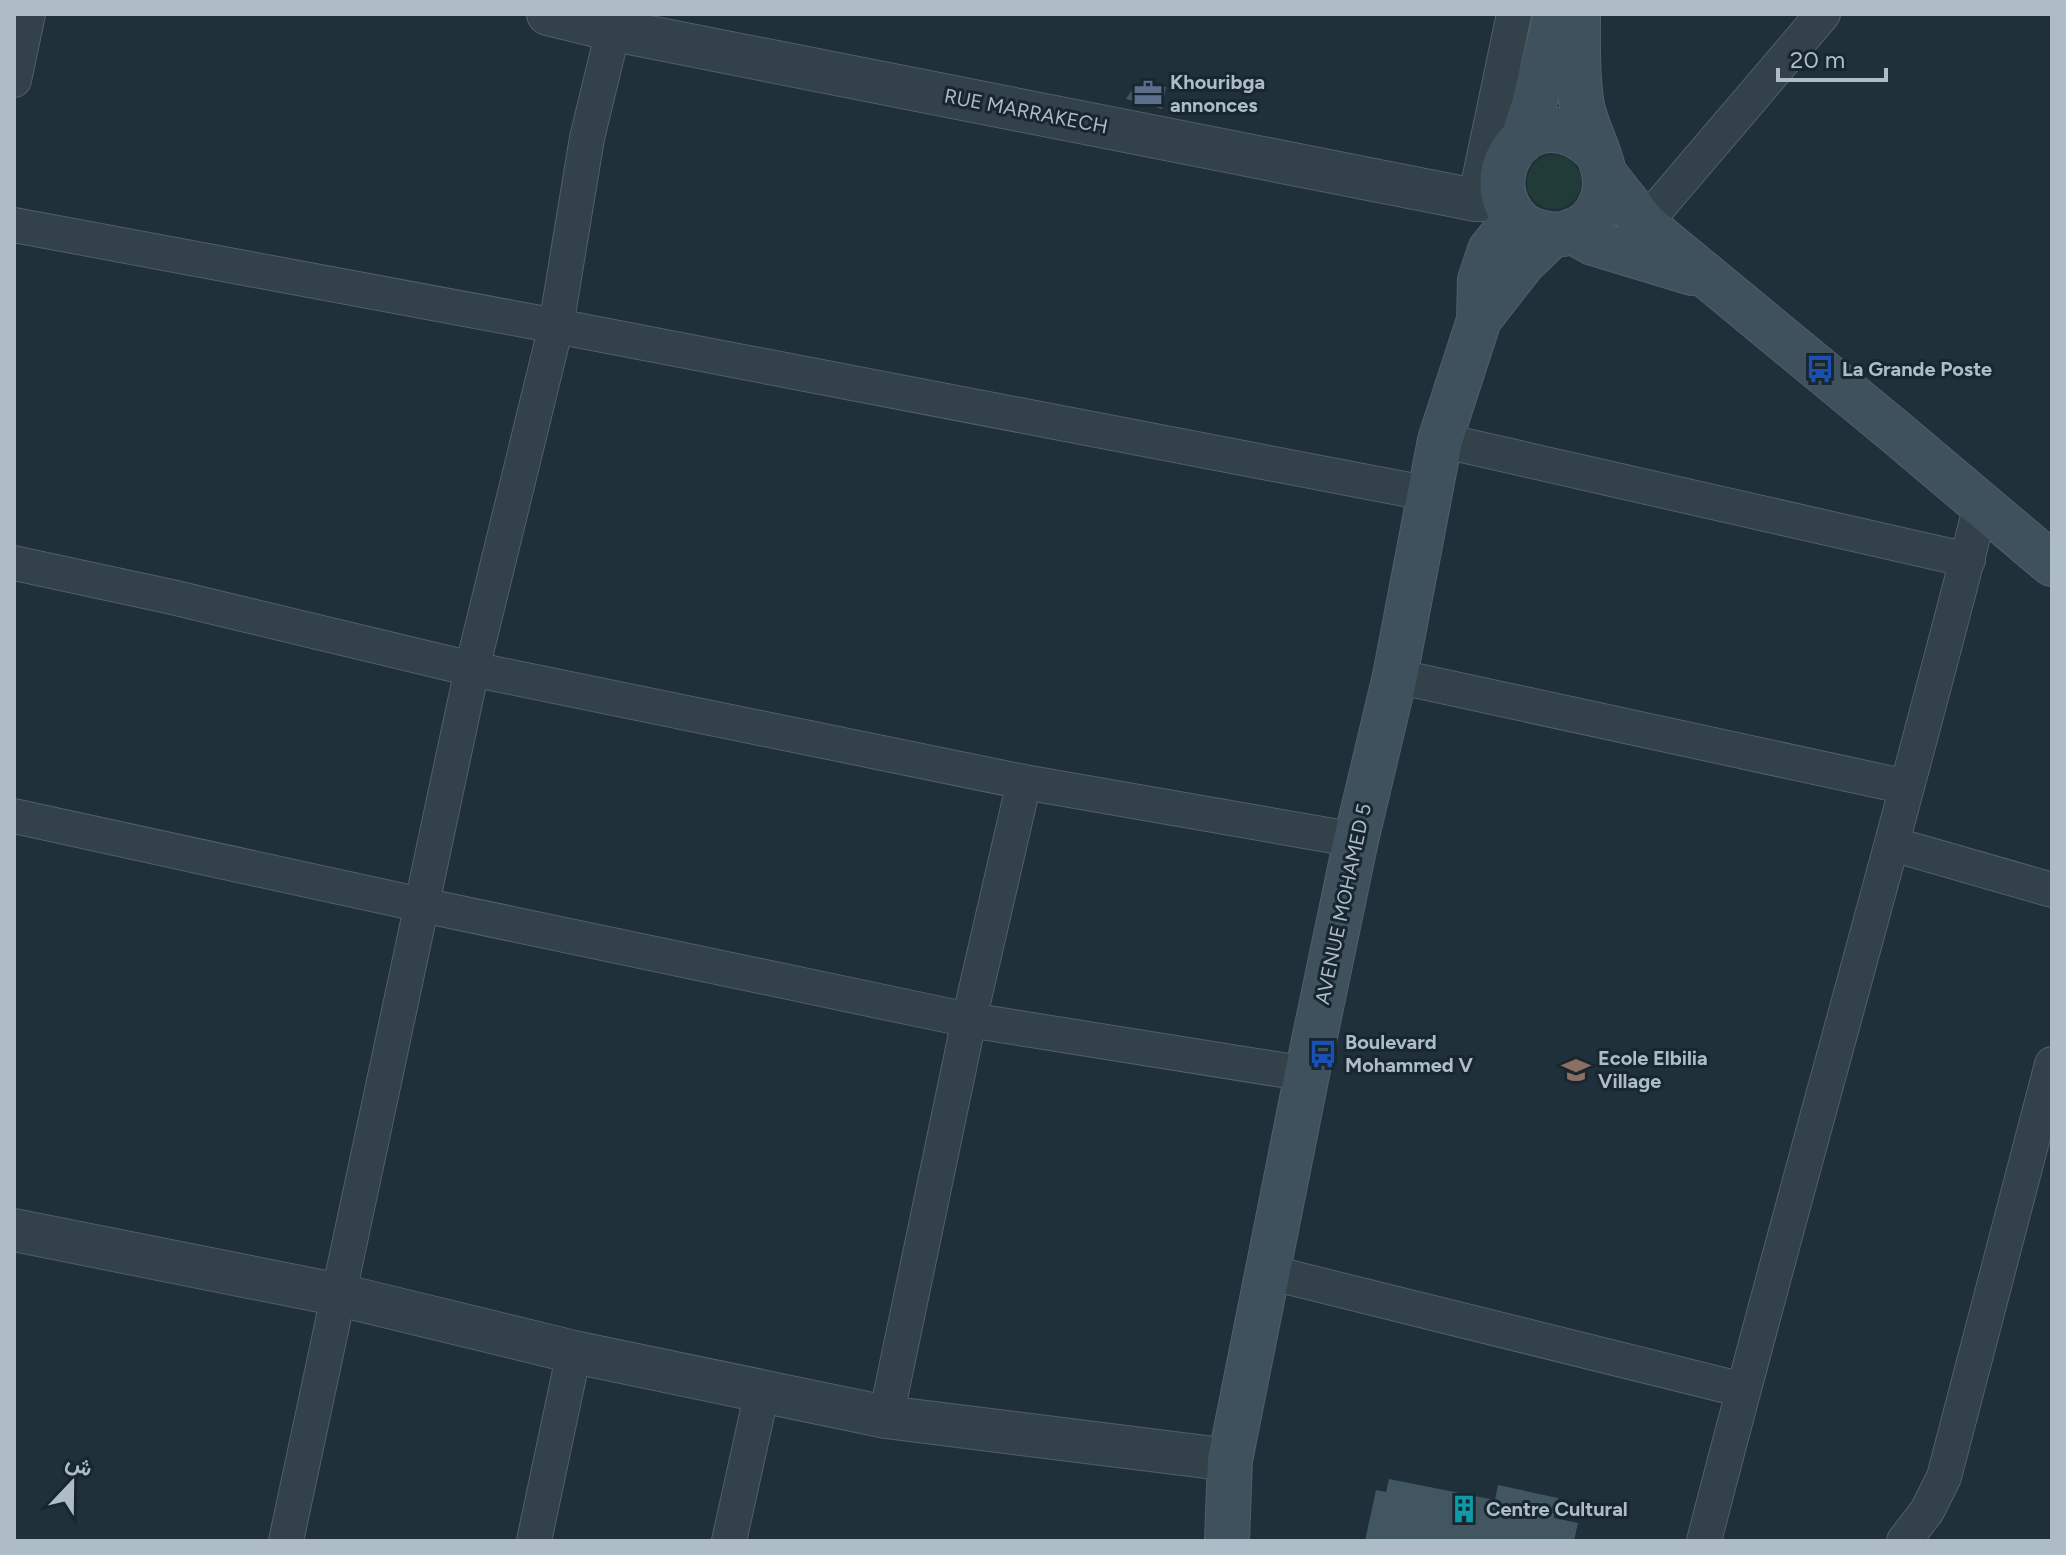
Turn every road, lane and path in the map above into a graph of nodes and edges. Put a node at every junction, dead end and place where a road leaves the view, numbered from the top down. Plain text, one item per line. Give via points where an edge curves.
1 (28, 14) edge
2 (548, 14) edge
3 (1514, 14) edge
4 (1556, 14) edge
5 (1578, 14) edge
6 (1823, 14) edge
7 (615, 22) edge
8 (14, 80) edge
9 (1522, 141) junction
10 (1601, 164) junction
11 (1524, 217) junction
12 (1644, 224) junction
13 (14, 225) edge
14 (1710, 279) junction
15 (556, 326) junction
16 (1440, 440) junction
17 (1430, 494) junction
18 (1981, 505) junction
19 (1968, 560) junction
20 (14, 563) edge
21 (2052, 564) edge
22 (472, 669) junction
23 (1395, 676) junction
24 (1024, 782) junction
25 (1907, 787) junction
26 (14, 816) edge
27 (1356, 840) junction
28 (1892, 844) junction
29 (2052, 890) edge
30 (422, 905) junction
31 (969, 1020) junction
32 (2052, 1064) edge
33 (1307, 1074) junction
34 (14, 1230) edge
35 (1268, 1272) junction
36 (340, 1295) junction
37 (574, 1352) junction
38 (1743, 1390) junction
39 (762, 1392) junction
40 (886, 1417) junction
41 (1230, 1460) junction
42 (286, 1541) edge
43 (534, 1541) edge
44 (729, 1541) edge
45 (1227, 1541) edge
46 (1704, 1541) edge
47 (1904, 1541) edge

1 - 8 street
2 - 7 street, RUE MARRAKECH
3 - 11 street
4 - 9 main road
5 - 10 main road via 1576,66 1583,110
6 - 12 street
7 - 11 street, RUE MARRAKECH
7 - 15 street via 587,138
9 - 10 main road via 1553,130 1569,133 1584,140
9 - 11 main road via 1506,161 1502,187
10 - 11 main road via 1606,190 1584,225
10 - 12 main road
11 - 14 main road
11 - 16 main road, AVENUE MOHAMED 5 via 1490,250 1480,280 1479,320
12 - 14 main road
13 - 15 street
14 - 18 main road
15 - 17 street
15 - 22 street
16 - 17 main road, AVENUE MOHAMED 5
16 - 19 street
17 - 23 main road, AVENUE MOHAMED 5
18 - 19 street
18 - 21 main road
19 - 25 street
20 - 22 street
22 - 24 street
22 - 30 street
23 - 25 street
23 - 27 main road, AVENUE MOHAMED 5
24 - 27 street
24 - 31 street
25 - 28 street
26 - 30 street
27 - 33 main road, AVENUE MOHAMED 5
28 - 29 street
28 - 38 street
30 - 31 street
30 - 36 street
31 - 33 street
31 - 40 street
32 - 47 street via 1944,1477
33 - 35 main road, AVENUE MOHAMED 5
34 - 36 street
35 - 38 street
35 - 41 main road, AVENUE MOHAMED 5
36 - 37 street
36 - 42 street
37 - 39 street
37 - 43 street
38 - 46 street
39 - 40 street
39 - 44 street
40 - 41 street
41 - 45 main road, AVENUE MOHAMED 5

